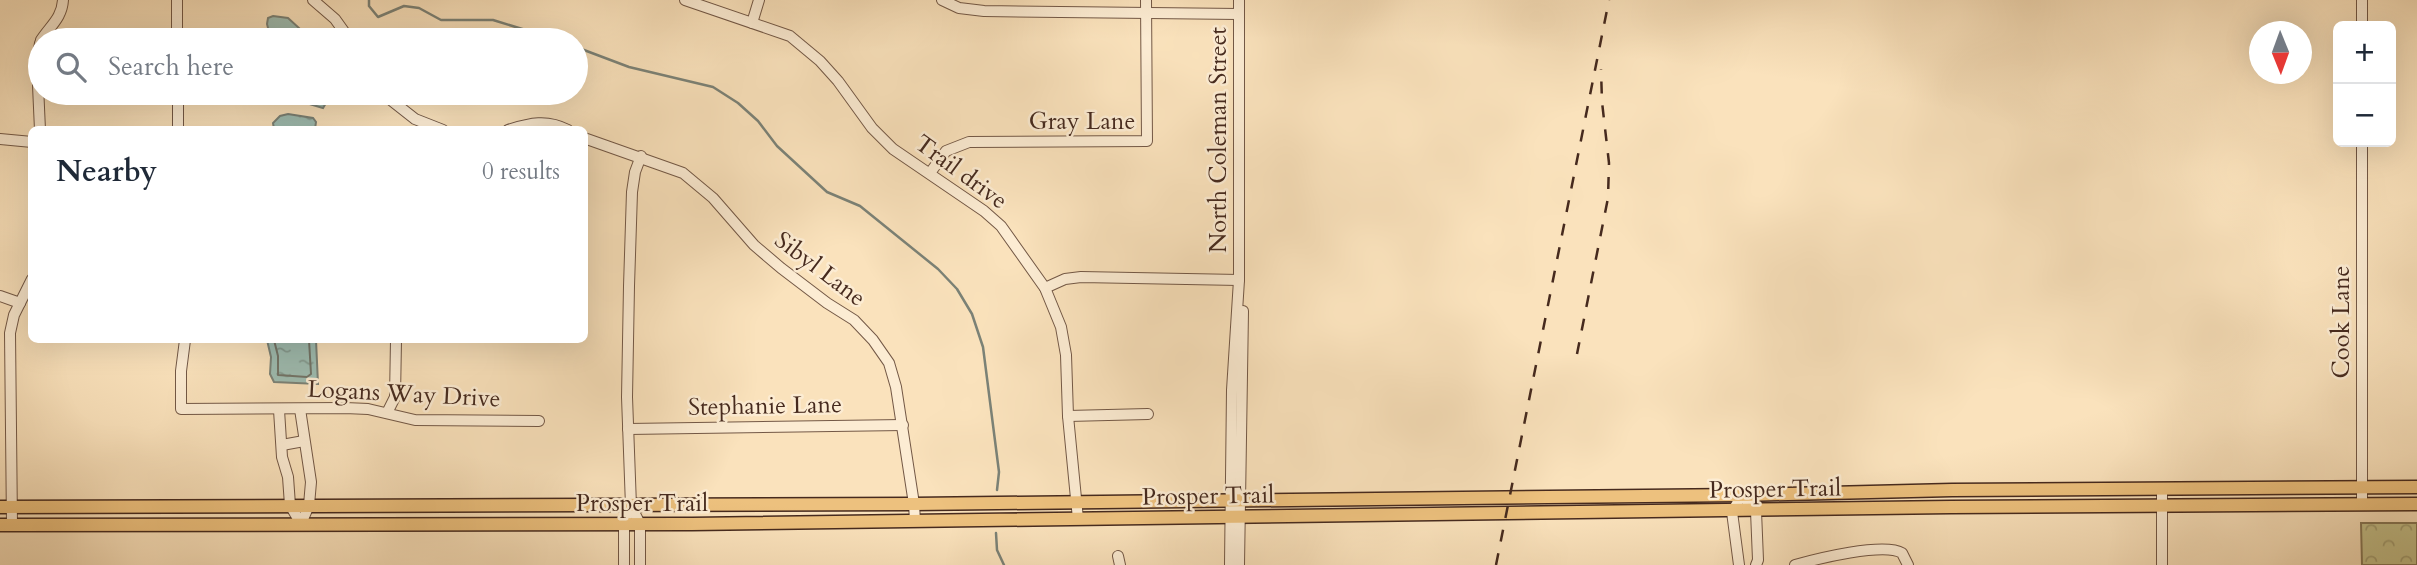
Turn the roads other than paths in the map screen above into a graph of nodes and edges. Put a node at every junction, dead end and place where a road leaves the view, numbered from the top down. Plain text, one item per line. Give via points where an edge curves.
1 (64, 0) edge
2 (177, 0) edge
3 (313, 0) edge
4 (685, 0) edge
5 (759, 0) edge
6 (942, 0) edge
7 (1146, 0) edge
8 (1239, 0) edge
9 (2362, 0) edge
10 (1146, 13) junction
11 (1240, 14) junction
12 (2362, 21) edge
13 (752, 23) junction
14 (52, 28) edge
15 (177, 28) edge
16 (341, 28) edge
17 (39, 105) edge
18 (178, 105) edge
19 (397, 105) edge
20 (415, 119) junction
21 (40, 126) edge
22 (178, 126) edge
23 (411, 126) edge
24 (433, 126) edge
25 (522, 126) edge
26 (556, 126) edge
27 (0, 139) edge
28 (588, 139) edge
29 (28, 142) edge
30 (2362, 147) edge
31 (641, 156) junction
32 (930, 173) junction
33 (1239, 280) junction
34 (28, 287) edge
35 (1045, 288) junction
36 (0, 296) edge
37 (20, 303) junction
38 (185, 343) edge
39 (396, 343) edge
40 (300, 409) junction
41 (279, 410) junction
42 (387, 413) junction
43 (1148, 414) dead end
44 (1068, 416) junction
45 (540, 421) dead end
46 (903, 425) junction
47 (5, 427) edge
48 (628, 429) junction
49 (304, 441) junction
50 (282, 445) junction
51 (2362, 486) junction
52 (2417, 487) edge
53 (1951, 490) junction
54 (2162, 490) junction
55 (1742, 495) junction
56 (1234, 501) junction
57 (1077, 502) junction
58 (2362, 503) junction
59 (914, 504) junction
60 (2417, 504) edge
61 (290, 505) junction
62 (309, 505) junction
63 (631, 506) junction
64 (6, 507) edge
65 (1951, 507) junction
66 (2162, 507) junction
67 (1756, 511) junction
68 (1732, 512) junction
69 (1235, 516) junction
70 (1078, 519) junction
71 (915, 521) junction
72 (301, 524) junction
73 (624, 524) junction
74 (640, 524) junction
75 (6, 525) edge
76 (624, 565) edge
77 (640, 565) edge
78 (1230, 565) edge
79 (1239, 565) edge
80 (1738, 565) edge
81 (1756, 565) edge
82 (1795, 565) edge
83 (1908, 565) edge
84 (2162, 565) edge

1 - 14 street
2 - 15 street
3 - 16 street
4 - 13 street, Trail drive
5 - 13 street
6 - 10 street via 984,11
7 - 10 street, Gray Lane
8 - 11 street, North Coleman Street
9 - 12 street
10 - 11 street
10 - 32 street, Gray Lane via 1147,141 969,142 946,151
11 - 33 street, North Coleman Street
13 - 32 street, Trail drive via 790,36 820,61 872,128 893,149
17 - 21 street
18 - 22 street
19 - 20 street
20 - 23 street
20 - 24 street
25 - 26 street via 544,122
27 - 29 street
28 - 31 street, Sibyl Lane
30 - 51 street, Cook Lane
31 - 46 street, Sibyl Lane via 698,185 754,245 854,320 889,363
31 - 48 street via 632,192
32 - 35 street, Trail drive via 1001,226
33 - 35 street via 1081,277
33 - 56 street, North Coleman Street via 1232,390
34 - 37 street
35 - 44 street, Trail drive via 1061,327
36 - 37 street
37 - 47 street via 9,333
38 - 41 street, Logans Way Drive via 181,409
39 - 42 street via 395,397
40 - 41 street, Logans Way Drive
40 - 42 street, Logans Way Drive
40 - 49 street
41 - 50 street
42 - 45 street, Logans Way Drive via 415,420
43 - 44 street
44 - 57 street, Trail drive
46 - 48 street, Stephanie Lane
46 - 59 street, Sibyl Lane
47 - 64 street
48 - 63 street
49 - 50 street
49 - 62 street via 311,482
50 - 61 street
51 - 52 main road, Prosper Trail
51 - 54 main road, Prosper Trail
51 - 58 street, Cook Lane
53 - 54 main road, Prosper Trail
53 - 55 main road, Prosper Trail
53 - 65 main road
54 - 66 street
55 - 56 main road, Prosper Trail
55 - 67 street
55 - 68 street
56 - 57 main road, Prosper Trail
56 - 69 street, North Coleman Street
57 - 59 main road, Prosper Trail
57 - 70 street, Trail drive
58 - 60 main road, Prosper Trail
58 - 66 main road, Prosper Trail
59 - 63 main road, Prosper Trail
59 - 71 street, Sibyl Lane
61 - 62 main road, Prosper Trail
61 - 64 main road, Prosper Trail
61 - 72 street
62 - 63 main road, Prosper Trail
62 - 72 street
63 - 73 street
63 - 74 street
64 - 75 street
65 - 66 main road, Prosper Trail
65 - 67 main road, Prosper Trail
66 - 84 street
67 - 68 main road, Prosper Trail
67 - 81 street
68 - 69 main road, Prosper Trail
68 - 80 street
69 - 70 main road, Prosper Trail
69 - 78 street, North Coleman Street
69 - 79 street, North Coleman Street
70 - 71 main road, Prosper Trail
71 - 74 main road, Prosper Trail
72 - 73 main road, Prosper Trail
72 - 75 main road, Prosper Trail
73 - 74 main road, Prosper Trail
73 - 76 street
74 - 77 street
82 - 83 street via 1862,551 1898,550

